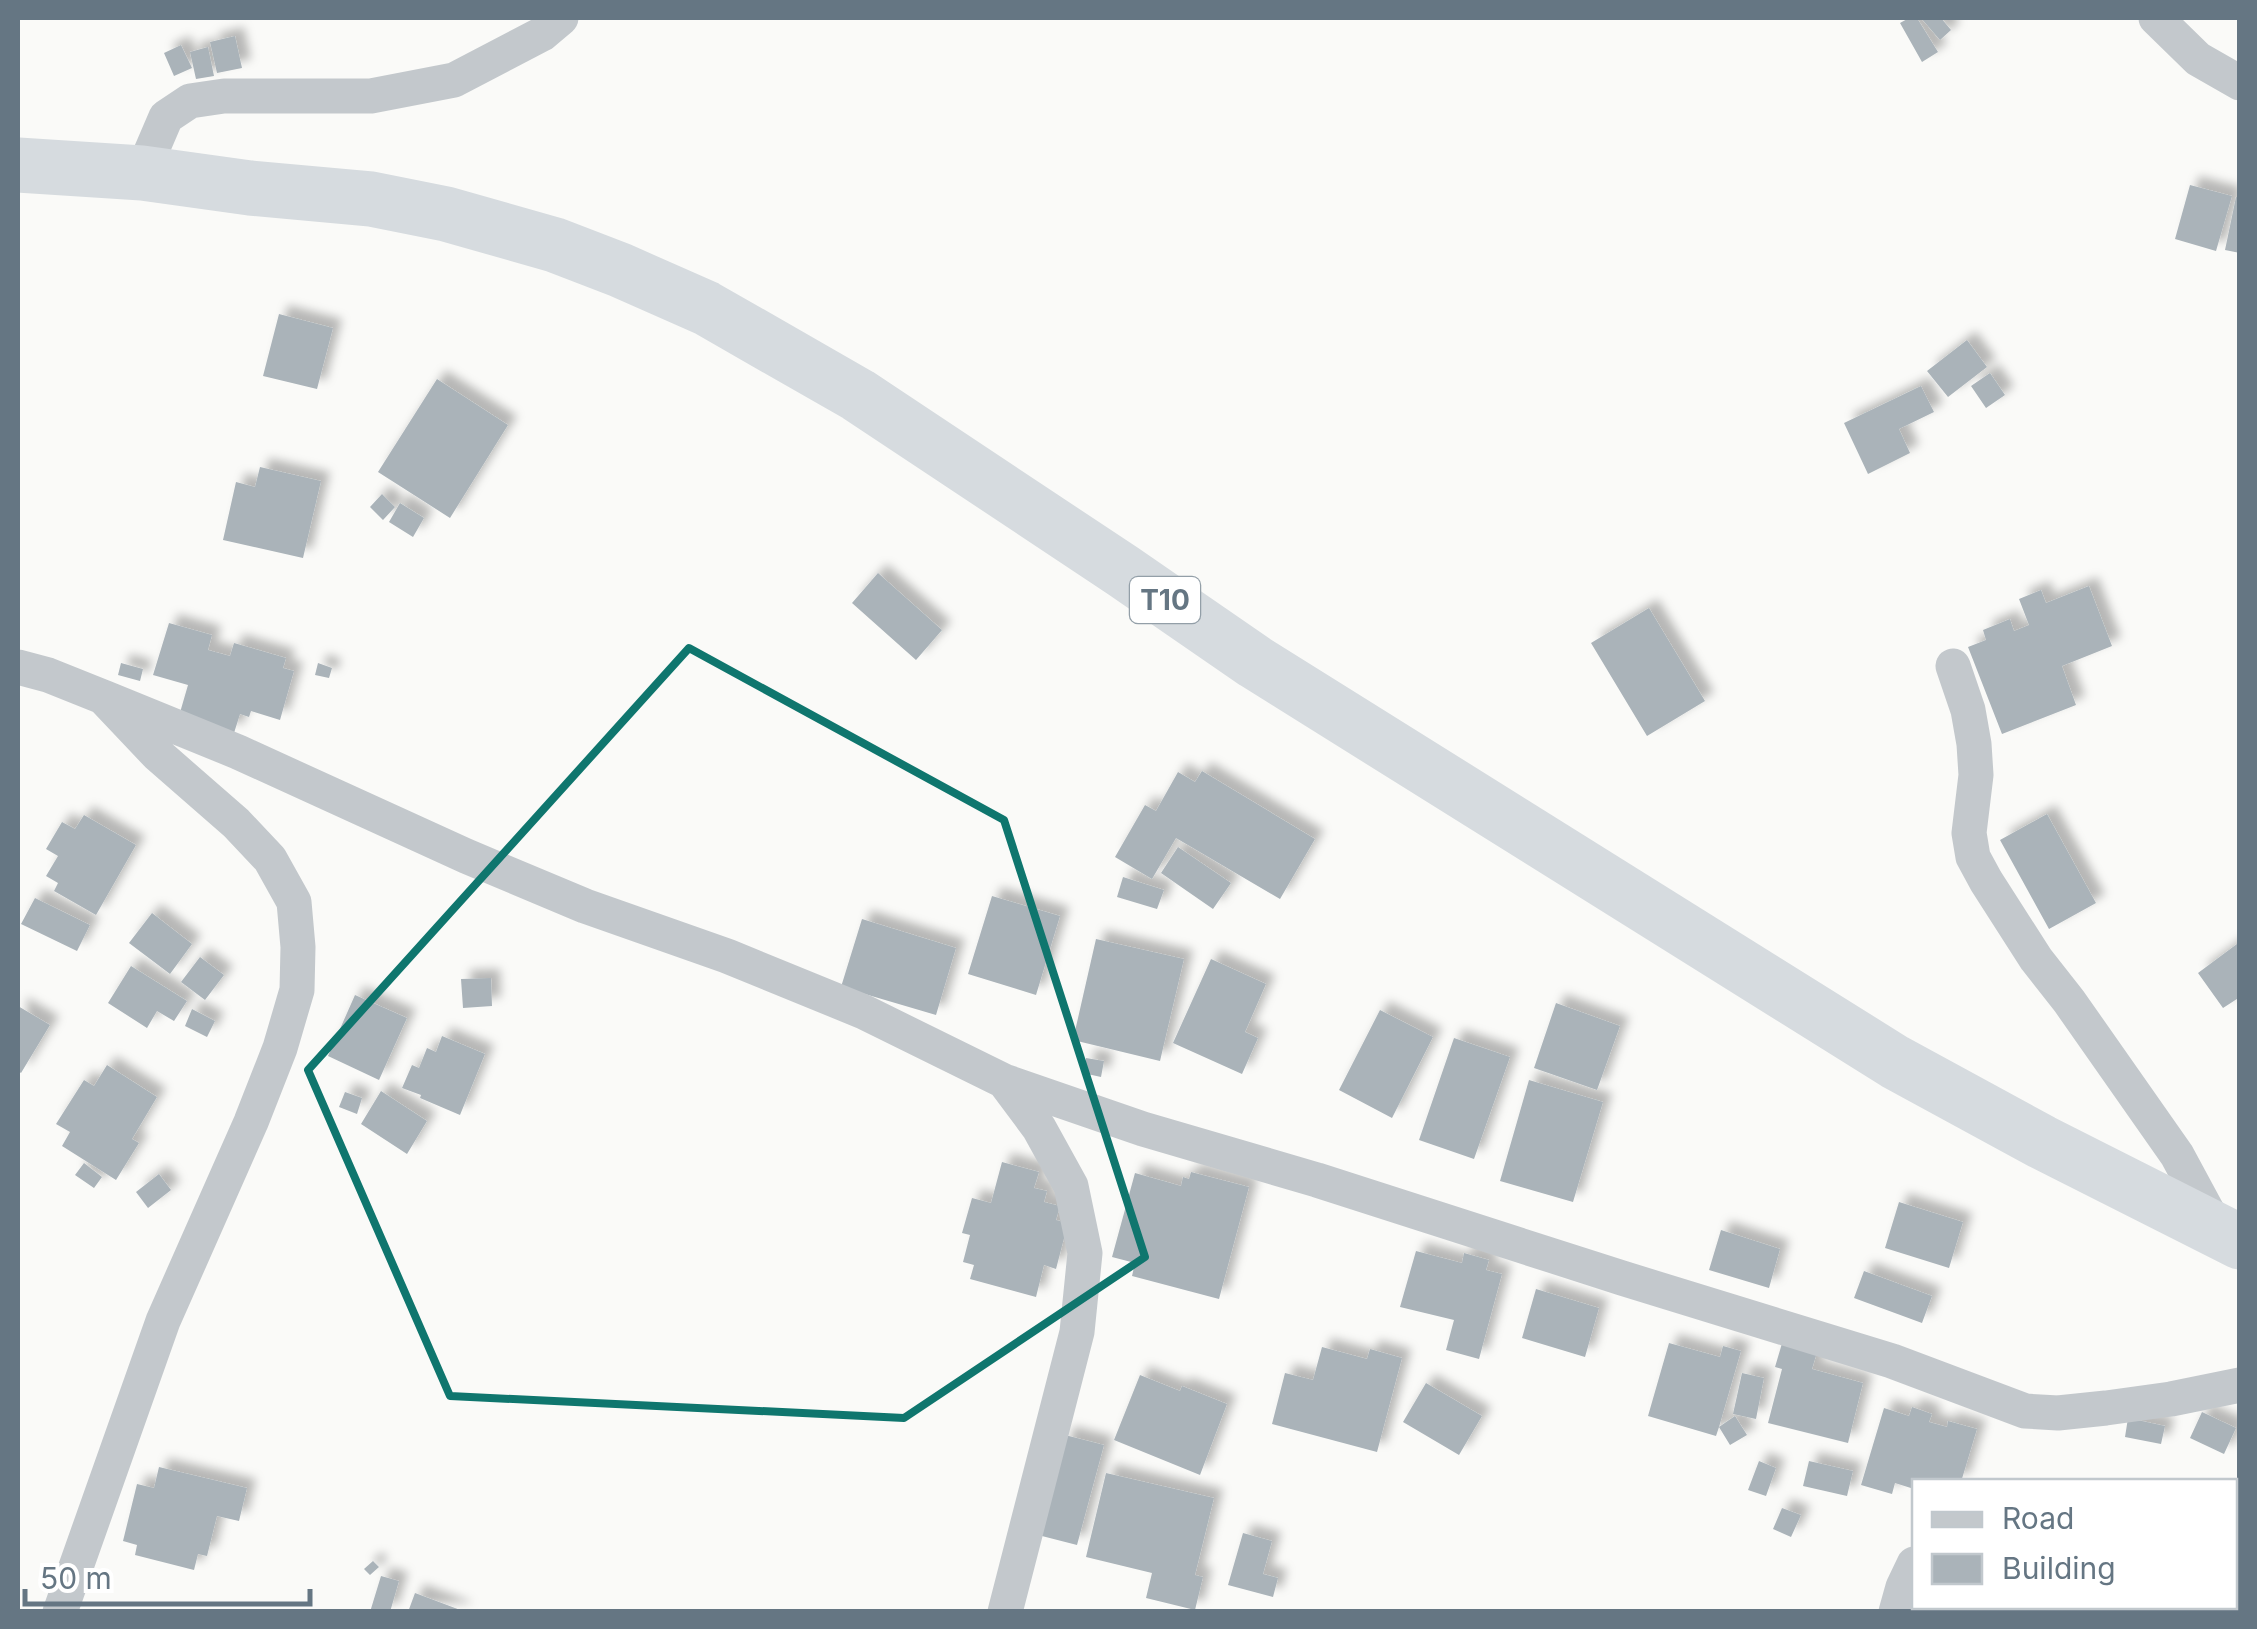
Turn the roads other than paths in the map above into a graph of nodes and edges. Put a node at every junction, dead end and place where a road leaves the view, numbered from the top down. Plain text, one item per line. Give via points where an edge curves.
1 (561, 18) edge
2 (2156, 18) edge
3 (2240, 83) edge
4 (18, 165) edge
5 (142, 173) junction
6 (1953, 666) dead end
7 (18, 667) edge
8 (103, 697) junction
9 (1004, 1082) junction
10 (2229, 1237) edge
11 (2240, 1385) edge
12 (1912, 1568) edge
13 (60, 1612) edge
14 (1005, 1612) edge
15 (1896, 1612) edge

1 - 5 street via 454,80 371,96 190,102 166,117
2 - 3 street via 2198,59
4 - 5 highway, T10
5 - 10 highway, T10 via 446,214 555,245 706,308 858,395 1254,662 1896,1062
6 - 10 street via 1974,744 1968,833 1973,856 2036,959
7 - 8 street
8 - 9 street via 585,906 864,1012
8 - 13 street via 270,859 294,902 297,990 251,1122 163,1321
9 - 11 street via 1892,1361 2024,1410 2106,1408
9 - 14 street via 1071,1186 1084,1253 1077,1332
12 - 15 street

